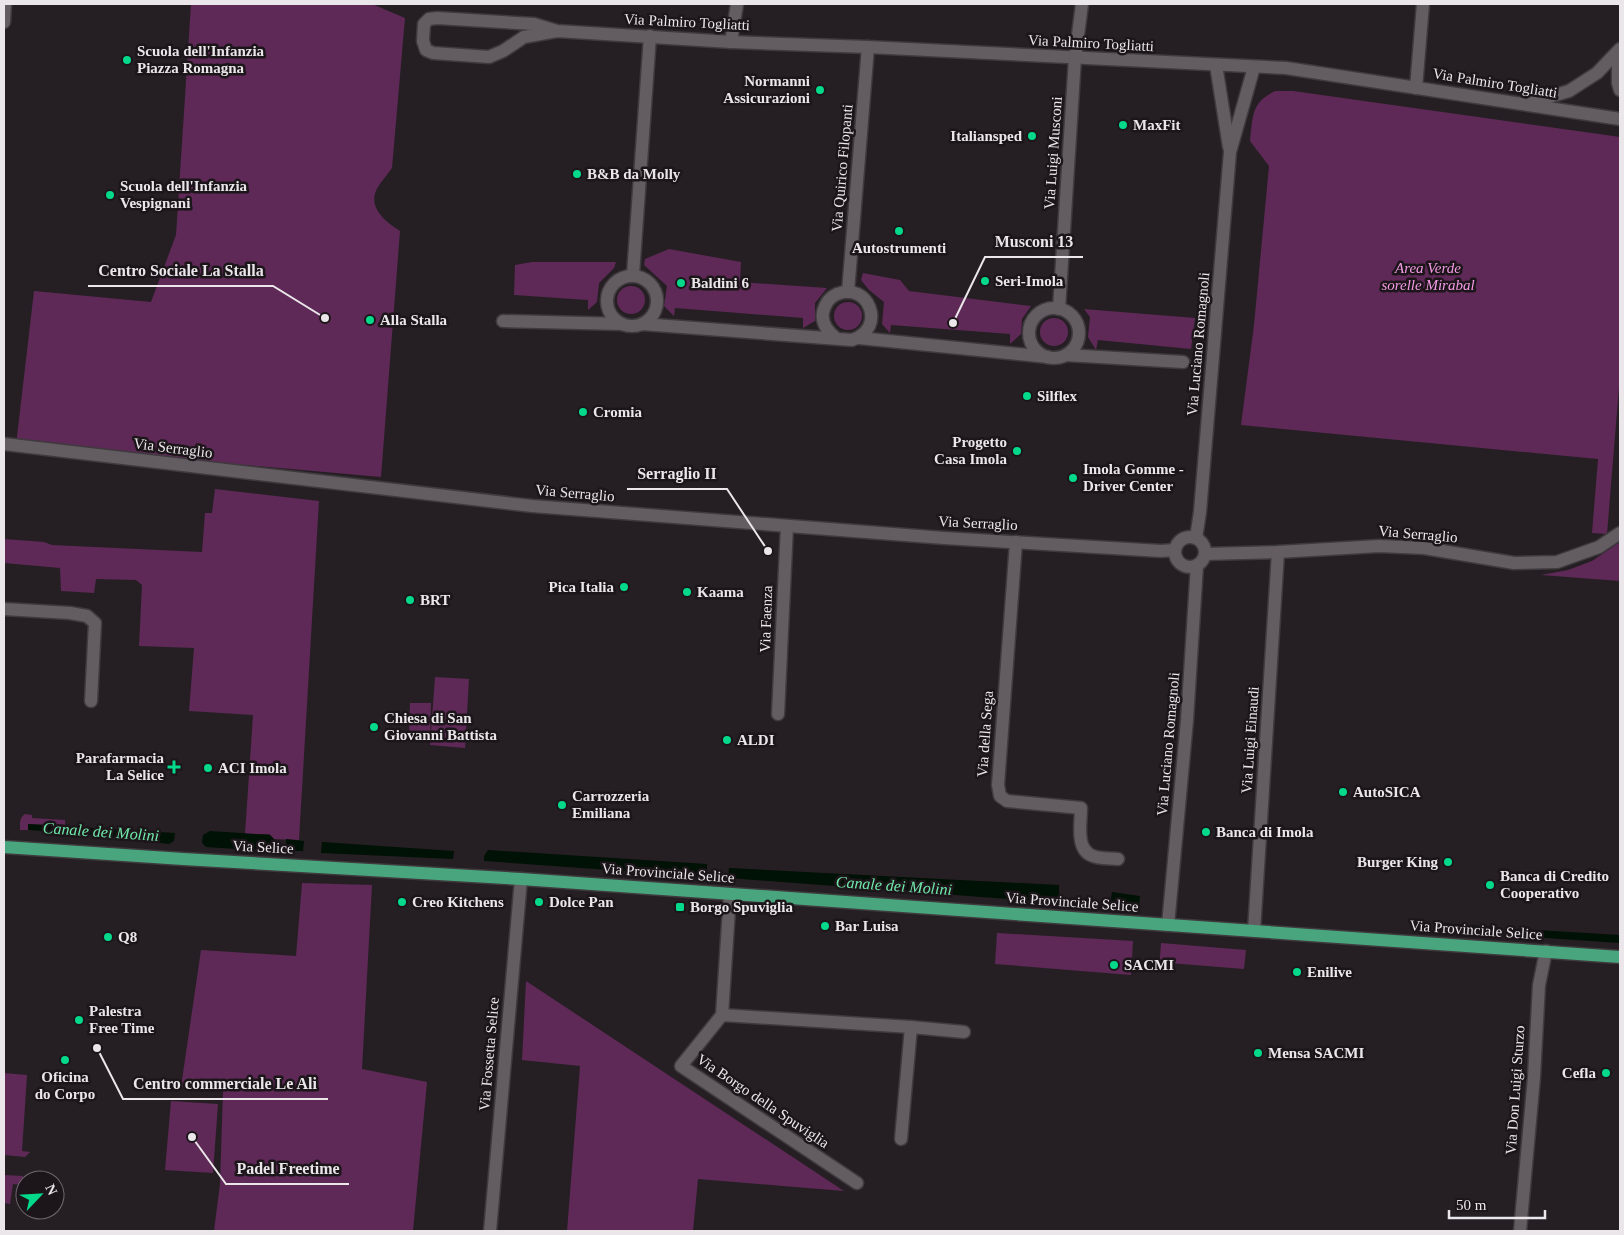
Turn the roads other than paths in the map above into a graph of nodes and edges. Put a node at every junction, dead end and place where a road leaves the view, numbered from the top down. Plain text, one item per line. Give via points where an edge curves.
1 (6, 4) edge
2 (736, 4) edge
3 (1082, 4) edge
4 (1423, 4) edge
5 (4, 22) edge
6 (557, 31) junction
7 (650, 36) junction
8 (731, 42) junction
9 (868, 47) junction
10 (1619, 51) edge
11 (1075, 58) junction
12 (1216, 65) junction
13 (1254, 67) junction
14 (1416, 88) junction
15 (1620, 90) edge
16 (1524, 104) junction
17 (1620, 118) edge
18 (1230, 152) junction
19 (633, 275) junction
20 (848, 292) junction
21 (1059, 309) junction
22 (503, 321) dead end
23 (622, 324) junction
24 (642, 324) junction
25 (836, 338) junction
26 (859, 338) junction
27 (1066, 355) junction
28 (1048, 358) junction
29 (1183, 362) dead end
30 (4, 444) edge
31 (787, 526) junction
32 (1620, 533) edge
33 (1196, 538) junction
34 (1016, 542) junction
35 (1175, 550) junction
36 (1278, 552) junction
37 (1205, 554) junction
38 (1197, 565) junction
39 (4, 609) edge
40 (91, 701) dead end
41 (778, 714) dead end
42 (4, 850) edge
43 (1118, 859) dead end
44 (521, 879) junction
45 (730, 894) junction
46 (1168, 925) junction
47 (1254, 931) junction
48 (1546, 951) junction
49 (1620, 957) edge
50 (722, 1015) junction
51 (911, 1027) junction
52 (964, 1032) dead end
53 (901, 1139) dead end
54 (857, 1183) dead end
55 (490, 1231) edge
56 (1520, 1231) edge

1 - 5 street
2 - 8 street
3 - 11 street, Via Luigi Musconi
4 - 14 street
6 - 6 street, Via Palmiro Togliatti via 534,24 437,18 424,24 423,41 426,50 432,54 489,57 524,37
6 - 7 street, Via Palmiro Togliatti
7 - 8 street, Via Palmiro Togliatti
7 - 19 street
8 - 9 street, Via Palmiro Togliatti
9 - 11 street, Via Palmiro Togliatti
9 - 20 street, Via Quirico Filopanti
10 - 15 street
10 - 16 street via 1597,73 1569,91
11 - 12 street, Via Palmiro Togliatti
11 - 21 street, Via Luigi Musconi
12 - 13 street, Via Palmiro Togliatti
12 - 18 street, Via Luciano Romagnoli
13 - 14 street, Via Palmiro Togliatti via 1286,68
13 - 18 street, Via Luciano Romagnoli
14 - 16 street, Via Palmiro Togliatti
16 - 17 street, Via Palmiro Togliatti
18 - 33 street, Via Luciano Romagnoli
19 - 23 street via 618,279 608,291 607,307
19 - 24 street via 648,282 656,296 654,312
20 - 25 street via 832,296 823,310 824,326
20 - 26 street via 863,298 871,310 869,326
21 - 27 street via 1073,318 1077,325 1077,342
21 - 28 street via 1042,311 1031,323 1029,332 1033,348
22 - 23 street
23 - 24 street
24 - 25 street
25 - 26 street via 843,341
26 - 28 street
27 - 28 street
27 - 29 street
30 - 31 street, Via Serraglio via 532,506
31 - 34 street, Via Serraglio
31 - 41 street, Via Faenza
32 - 36 street, Via Serraglio via 1599,547 1556,562 1514,563 1424,548 1379,546
33 - 35 street via 1183,539
33 - 37 street via 1204,546
34 - 35 street, Via Serraglio via 1161,552
34 - 43 street, Via della Sega via 998,785 1000,796 1007,801 1081,808 1082,846 1094,857
35 - 38 street via 1177,559 1184,566
36 - 37 street, Via Serraglio
36 - 47 street, Via Luigi Einaudi
37 - 38 street
38 - 46 street, Via Luciano Romagnoli
39 - 40 street via 70,612 87,616 95,623
42 - 44 main road, Via Selice
44 - 45 main road, Via Provinciale Selice
44 - 55 street, Via Fossetta Selice
45 - 46 main road, Via Provinciale Selice
45 - 50 street
46 - 47 main road, Via Provinciale Selice
47 - 48 main road, Via Provinciale Selice
48 - 49 main road, Via Provinciale Selice
48 - 56 street, Via Don Luigi Sturzo via 1539,985
50 - 51 street
50 - 54 street, Via Borgo della Spuviglia via 681,1066
51 - 52 street
51 - 53 street

